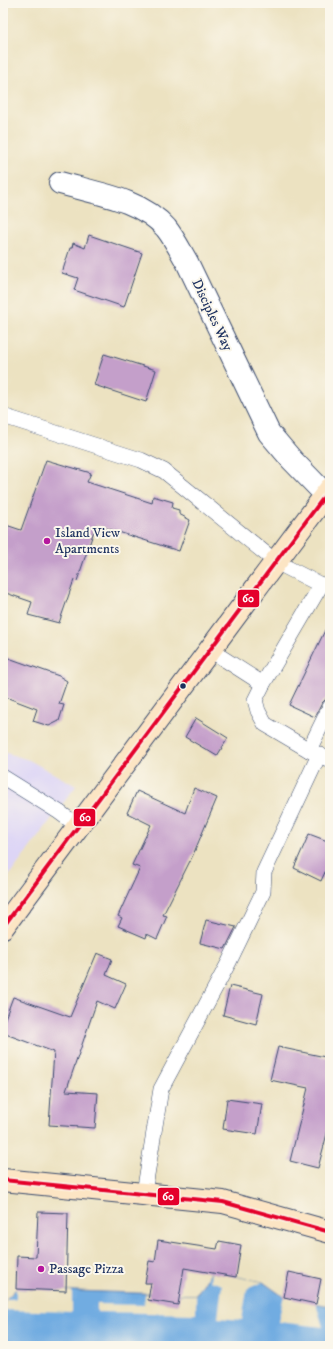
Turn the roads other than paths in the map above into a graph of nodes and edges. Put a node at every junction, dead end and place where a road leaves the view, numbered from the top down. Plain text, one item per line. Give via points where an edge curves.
1 (60, 183) dead end
2 (3, 416) edge
3 (328, 492) edge
4 (276, 562) junction
5 (325, 585) edge
6 (210, 650) junction
7 (263, 684) junction
8 (330, 707) edge
9 (319, 755) edge
10 (3, 777) edge
11 (78, 826) junction
12 (3, 927) edge
13 (3, 1180) edge
14 (144, 1193) junction
15 (330, 1232) edge

1 - 3 street, Disciples Way via 124,201 146,211 165,227 187,262 269,434 292,460
2 - 4 lane via 141,460 164,471
3 - 4 main road
4 - 5 lane
4 - 6 main road
5 - 7 lane
6 - 7 lane
6 - 11 main road
7 - 9 lane via 255,700 265,724
8 - 9 lane
9 - 14 lane via 264,872 263,892 161,1089
10 - 11 lane
11 - 12 main road
13 - 14 main road
14 - 15 main road via 223,1202

